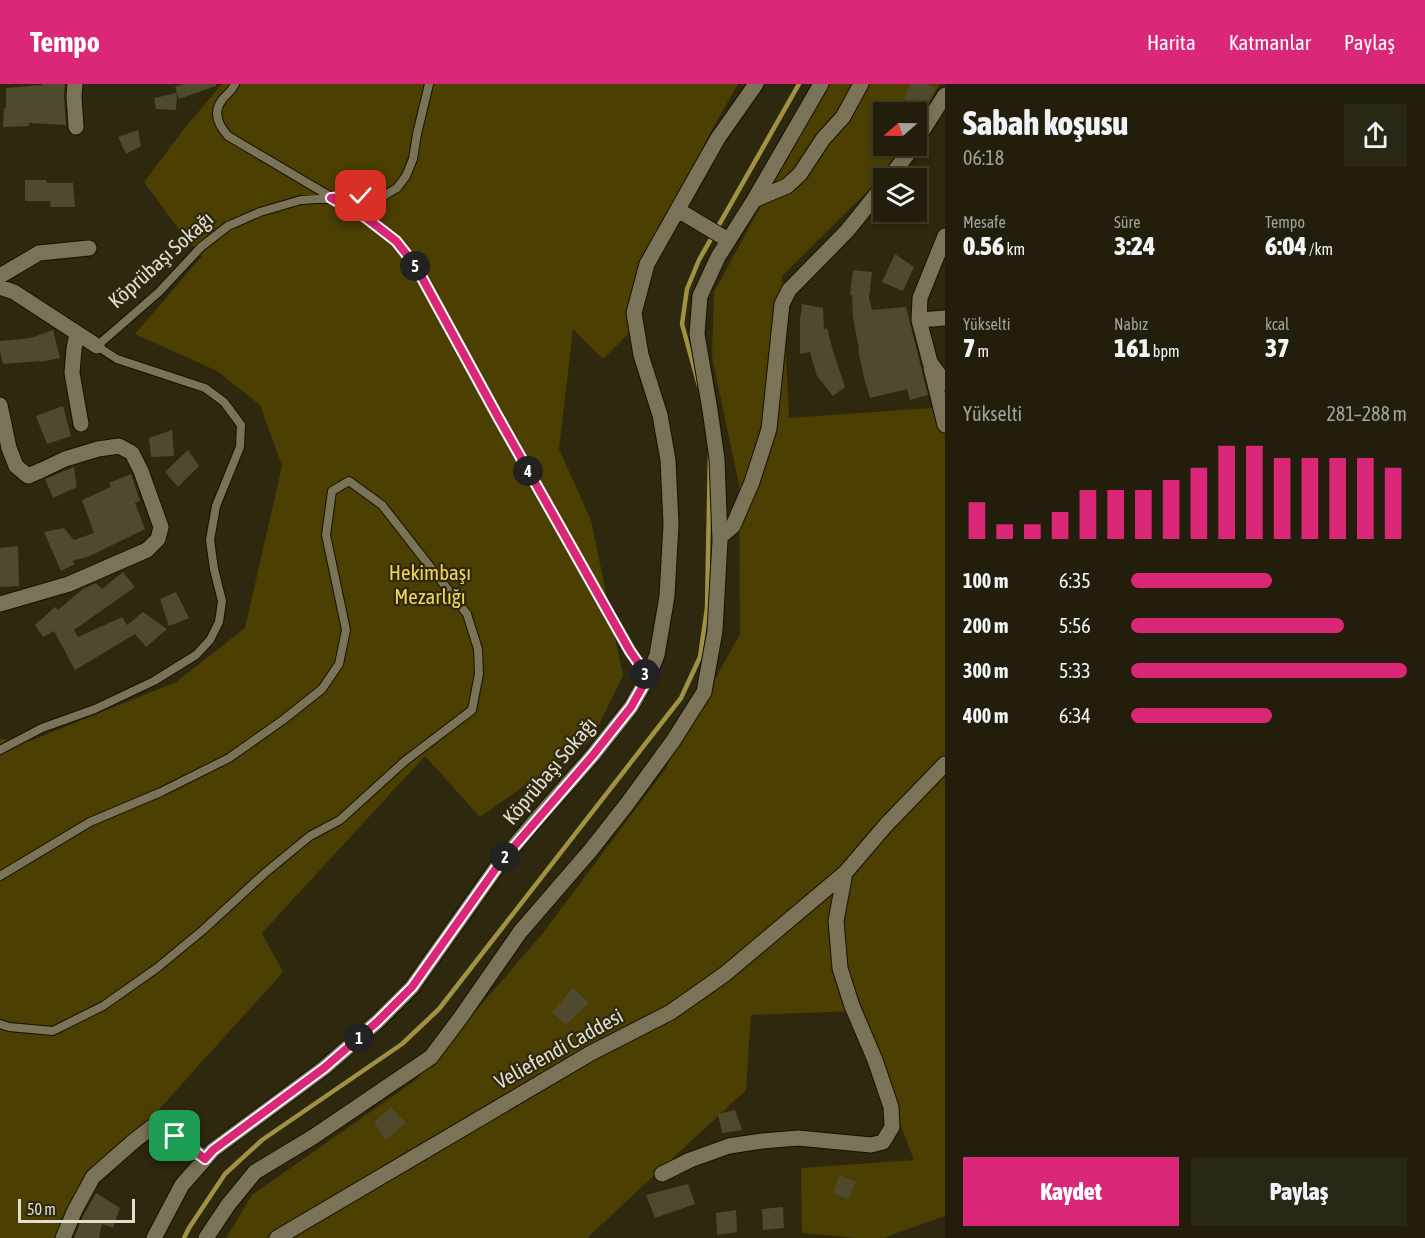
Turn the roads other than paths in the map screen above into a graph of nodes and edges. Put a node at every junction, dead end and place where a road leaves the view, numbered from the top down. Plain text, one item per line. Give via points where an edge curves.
1 (75, 84) edge
2 (235, 84) edge
3 (429, 84) edge
4 (756, 84) edge
5 (821, 84) edge
6 (861, 84) edge
7 (945, 95) edge
8 (927, 124) edge
9 (76, 127) dead end
10 (906, 156) edge
11 (897, 168) edge
12 (331, 198) junction
13 (873, 199) edge
14 (754, 200) junction
15 (684, 214) junction
16 (945, 236) edge
17 (724, 238) junction
18 (89, 248) dead end
19 (0, 276) edge
20 (0, 286) edge
21 (945, 318) edge
22 (919, 320) junction
23 (77, 333) junction
24 (97, 346) junction
25 (930, 362) junction
26 (945, 383) edge
27 (0, 405) edge
28 (81, 424) dead end
29 (945, 425) edge
30 (720, 537) junction
31 (0, 604) edge
32 (648, 677) junction
33 (0, 750) edge
34 (945, 764) edge
35 (845, 873) junction
36 (0, 876) edge
37 (0, 1024) edge
38 (205, 1159) junction
39 (662, 1174) dead end
40 (63, 1238) edge
41 (154, 1238) edge
42 (206, 1238) edge
43 (277, 1238) edge

1 - 9 street
2 - 12 lane via 218,111 220,127 228,136
3 - 12 lane, Köprübaşı Sokağı via 412,159 397,188 385,195
4 - 15 street, Köprübaşı Sokağı via 718,138
5 - 14 street
6 - 14 street via 843,117 800,174 787,186
7 - 8 street
10 - 11 street
12 - 24 lane, Köprübaşı Sokağı via 301,200 228,226
12 - 32 lane via 396,241 415,265
13 - 30 street via 789,290 782,304 768,429 734,526
14 - 17 street
15 - 17 street
15 - 32 street, Köprübaşı Sokağı via 647,264 634,313 668,460 671,524 667,596 657,655
16 - 22 street via 920,298
17 - 30 street via 700,296 697,334 717,459
18 - 19 street via 39,253
20 - 23 street
21 - 22 street
22 - 25 street
23 - 24 street
23 - 28 street via 72,372
24 - 33 lane via 117,359 205,388 224,402 241,425 240,447 216,506 210,540 222,601 219,622 196,655 153,681
25 - 26 street
25 - 29 street
27 - 31 street via 16,466 28,476 98,449 119,446 132,453 161,527 158,538 147,550 69,584
30 - 42 street via 715,631 704,692 674,741 590,851 520,932 431,1057 255,1172
32 - 38 street, Köprübaşı Sokağı via 631,707 593,755 499,864 412,987 324,1068
34 - 35 street, Veliefendi Caddesi
35 - 39 street, Veliefendi Caddesi via 836,921 840,968 891,1107 892,1127 883,1142 871,1145 798,1138 762,1141 729,1146
35 - 43 street, Veliefendi Caddesi via 725,974 671,1012 591,1053
36 - 37 lane via 90,822 229,758 322,689 339,664 346,630 326,536 332,491 349,481 382,505 468,614 478,649 479,674 472,710 405,760 340,820 310,836 157,968 103,1006 53,1031
38 - 40 street via 175,1136 152,1127 93,1177
38 - 41 street, Köprübaşı Sokağı via 182,1185

